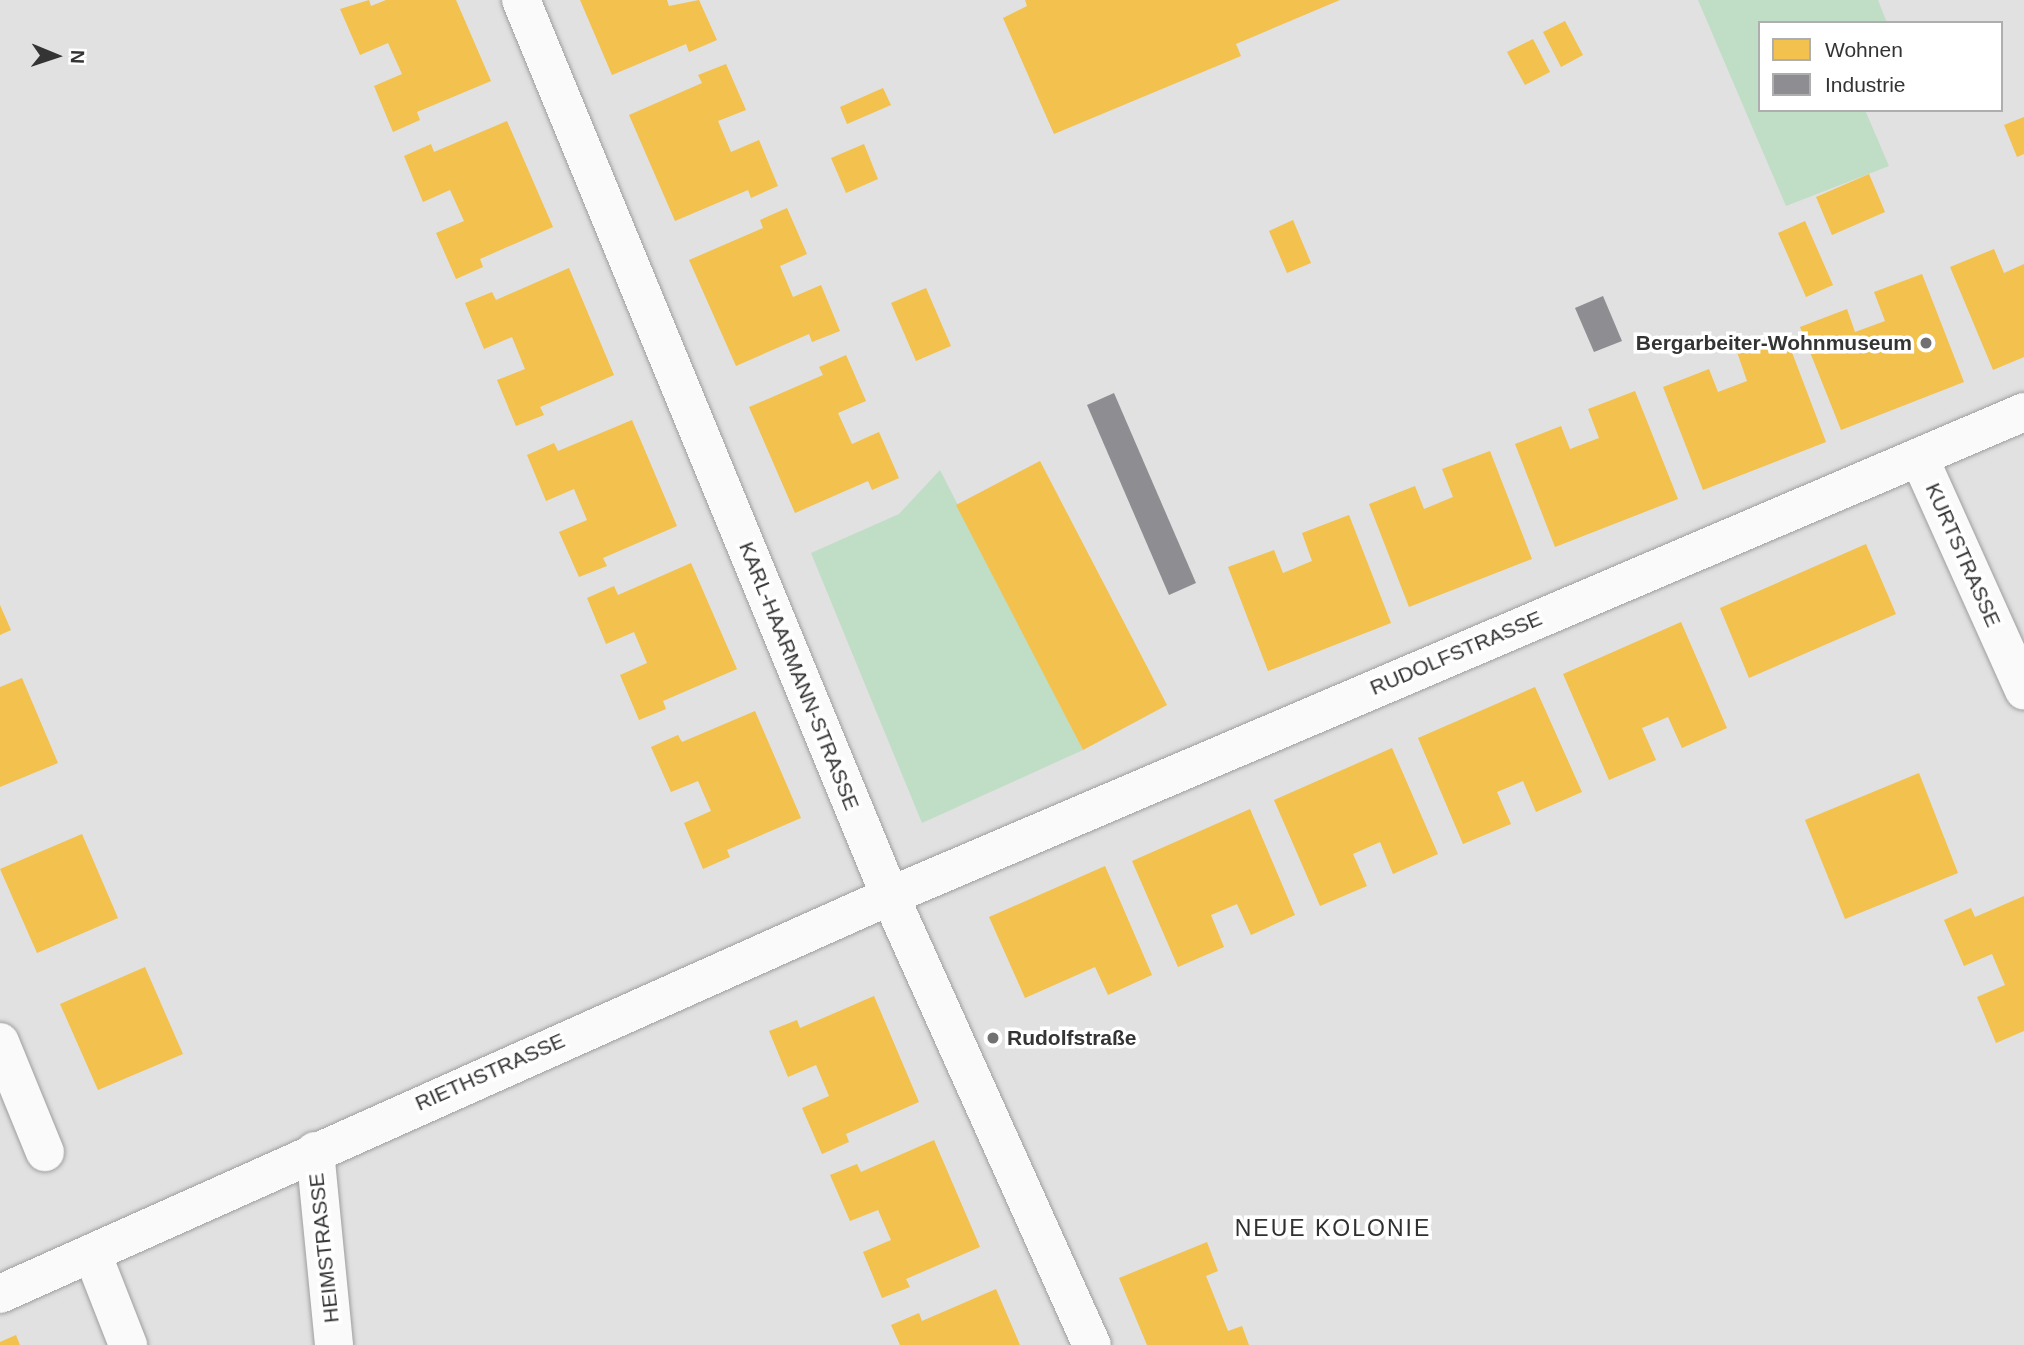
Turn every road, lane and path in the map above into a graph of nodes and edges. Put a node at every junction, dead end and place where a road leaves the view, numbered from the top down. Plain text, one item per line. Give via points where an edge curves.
1 (521, 0) edge
2 (2024, 412) edge
3 (1919, 457) junction
4 (2024, 691) edge
5 (890, 896) junction
6 (0, 1042) edge
7 (315, 1151) junction
8 (45, 1152) dead end
9 (92, 1253) junction
10 (0, 1294) edge
11 (128, 1345) edge
12 (334, 1345) edge
13 (1092, 1345) edge

1 - 5 street, KARL-HAARMANN-STRASSE
2 - 3 street, RUDOLFSTRASSE
3 - 4 street, KURTSTRASSE
3 - 5 street, RUDOLFSTRASSE
5 - 7 street, RIETHSTRASSE
5 - 13 street, KARL-HAARMANN-STRASSE
6 - 8 street
7 - 9 street, RIETHSTRASSE
7 - 12 street, HEIMSTRASSE
9 - 10 street, RIETHSTRASSE
9 - 11 street

